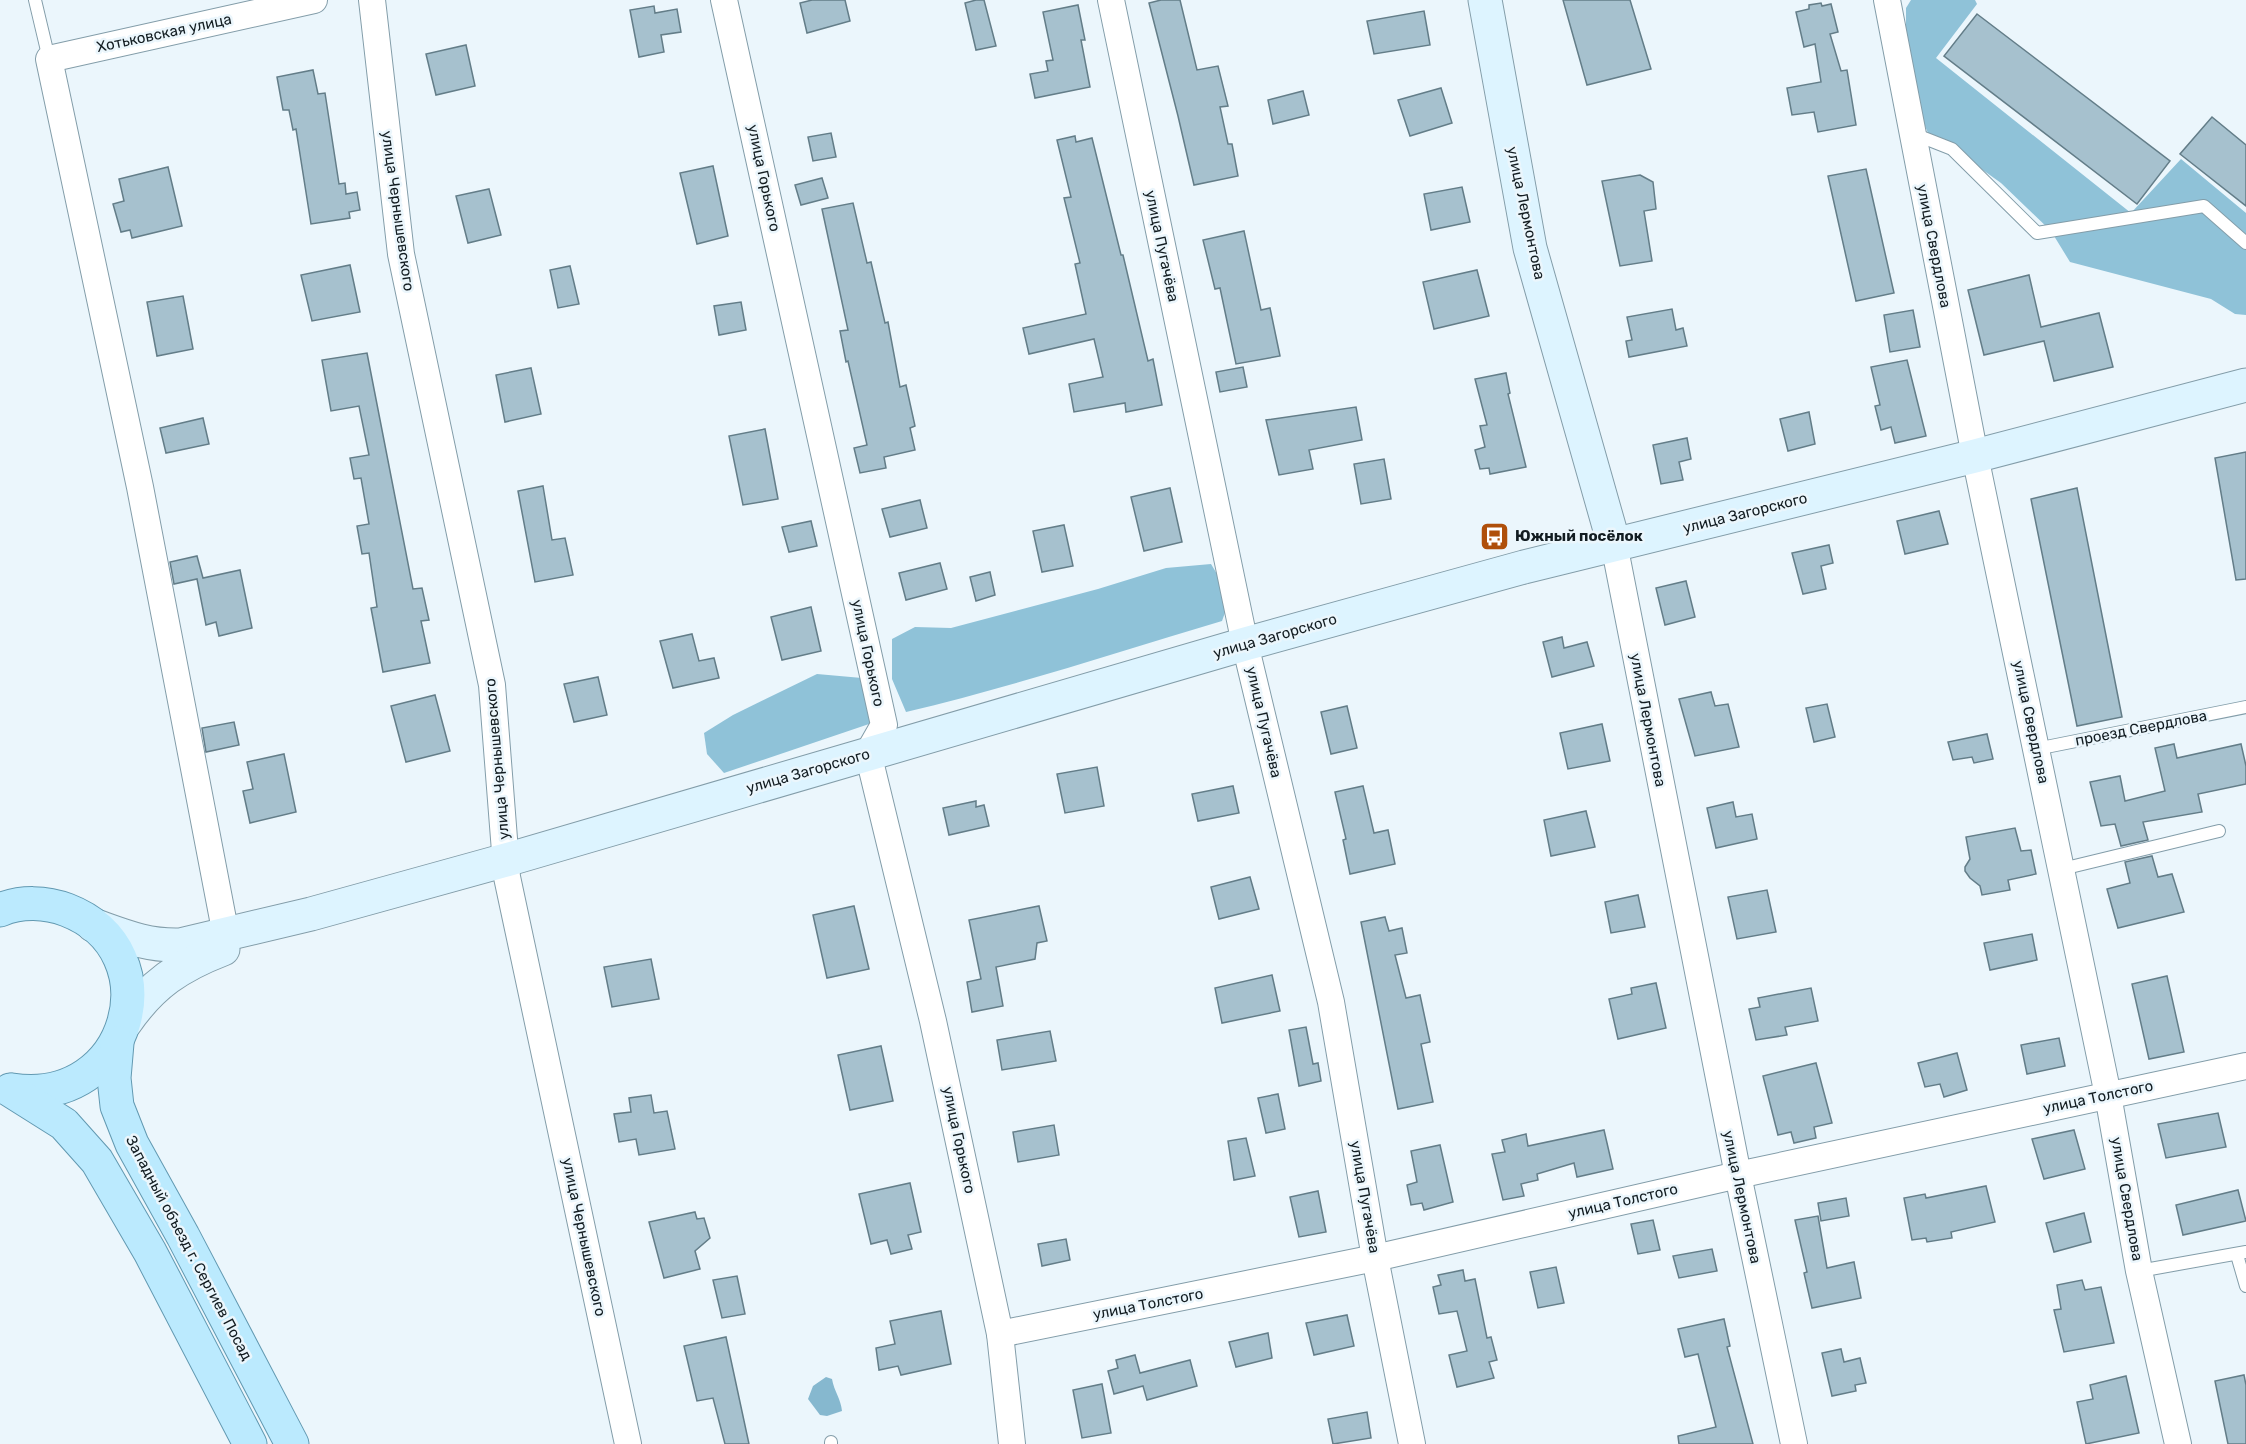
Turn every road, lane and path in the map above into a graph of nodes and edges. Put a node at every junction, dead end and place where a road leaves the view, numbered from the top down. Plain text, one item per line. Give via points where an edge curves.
1 (35, 0) edge
2 (314, 0) edge
3 (372, 0) edge
4 (724, 0) edge
5 (1111, 0) edge
6 (1485, 0) edge
7 (1887, 0) edge
8 (49, 58) junction
9 (1912, 134) junction
10 (2246, 243) edge
11 (2246, 385) edge
12 (1975, 456) junction
13 (1614, 544) junction
14 (1245, 644) junction
15 (2246, 706) edge
16 (2036, 749) junction
17 (868, 753) junction
18 (2219, 831) dead end
19 (506, 860) junction
20 (2062, 869) junction
21 (0, 889) edge
22 (39, 904) junction
23 (0, 910) edge
24 (311, 914) junction
25 (93, 925) junction
26 (226, 935) junction
27 (121, 1033) junction
28 (2246, 1066) edge
29 (5, 1088) edge
30 (2108, 1095) junction
31 (1738, 1175) junction
32 (2241, 1254) edge
33 (1375, 1258) junction
34 (2139, 1271) junction
35 (2246, 1287) edge
36 (1000, 1334) junction
37 (250, 1444) edge
38 (292, 1444) edge
39 (628, 1444) edge
40 (1012, 1444) edge
41 (1412, 1444) edge
42 (1794, 1444) edge
43 (2178, 1444) edge

1 - 8 lane
2 - 8 street, Хотьковская улица
3 - 19 street, улица Чернышевского via 401,254 492,685
4 - 17 street, улица Горького via 884,725
5 - 14 street, улица Пугачёва
6 - 13 main road, улица Лермонтова via 1530,248
7 - 9 street, улица Свердлова
8 - 26 street via 140,488
9 - 10 lane via 1952,149 2037,233 2204,206
9 - 12 street, улица Свердлова
11 - 12 main road, улица Загорского
12 - 13 main road, улица Загорского
12 - 16 street, улица Свердлова
13 - 14 main road, улица Загорского
13 - 31 street, улица Лермонтова
14 - 17 main road, улица Загорского
14 - 33 street, улица Пугачёва via 1331,1002
15 - 16 lane, проезд Свердлова
16 - 20 street, улица Свердлова
17 - 19 main road, улица Загорского
17 - 36 street, улица Горького via 933,1021
18 - 20 lane
19 - 24 main road, улица Загорского
19 - 39 street, улица Чернышевского
20 - 30 street, улица Свердлова
21 - 22 main road
22 - 23 main road
22 - 25 main road, Западный объезд г. Сергиев Посад via 77,914
24 - 26 main road
24 - 27 main road via 208,954 171,974 141,1000
25 - 26 main road via 141,943 161,945
25 - 27 main road, Западный объезд г. Сергиев Посад via 109,940 126,980 128,1002
27 - 29 main road via 98,1067 72,1085 42,1092
27 - 38 main road, Западный объезд г. Сергиев Посад via 114,1078 117,1106 132,1144
28 - 30 street, улица Толстого
29 - 37 main road via 64,1124 97,1161 150,1252
30 - 31 street, улица Толстого
30 - 34 street, улица Свердлова
31 - 33 street, улица Толстого
31 - 42 street, улица Лермонтова
32 - 34 lane
32 - 35 lane
33 - 36 street, улица Толстого
33 - 41 street, улица Пугачёва
34 - 43 street, улица Свердлова
36 - 40 street, улица Горького

